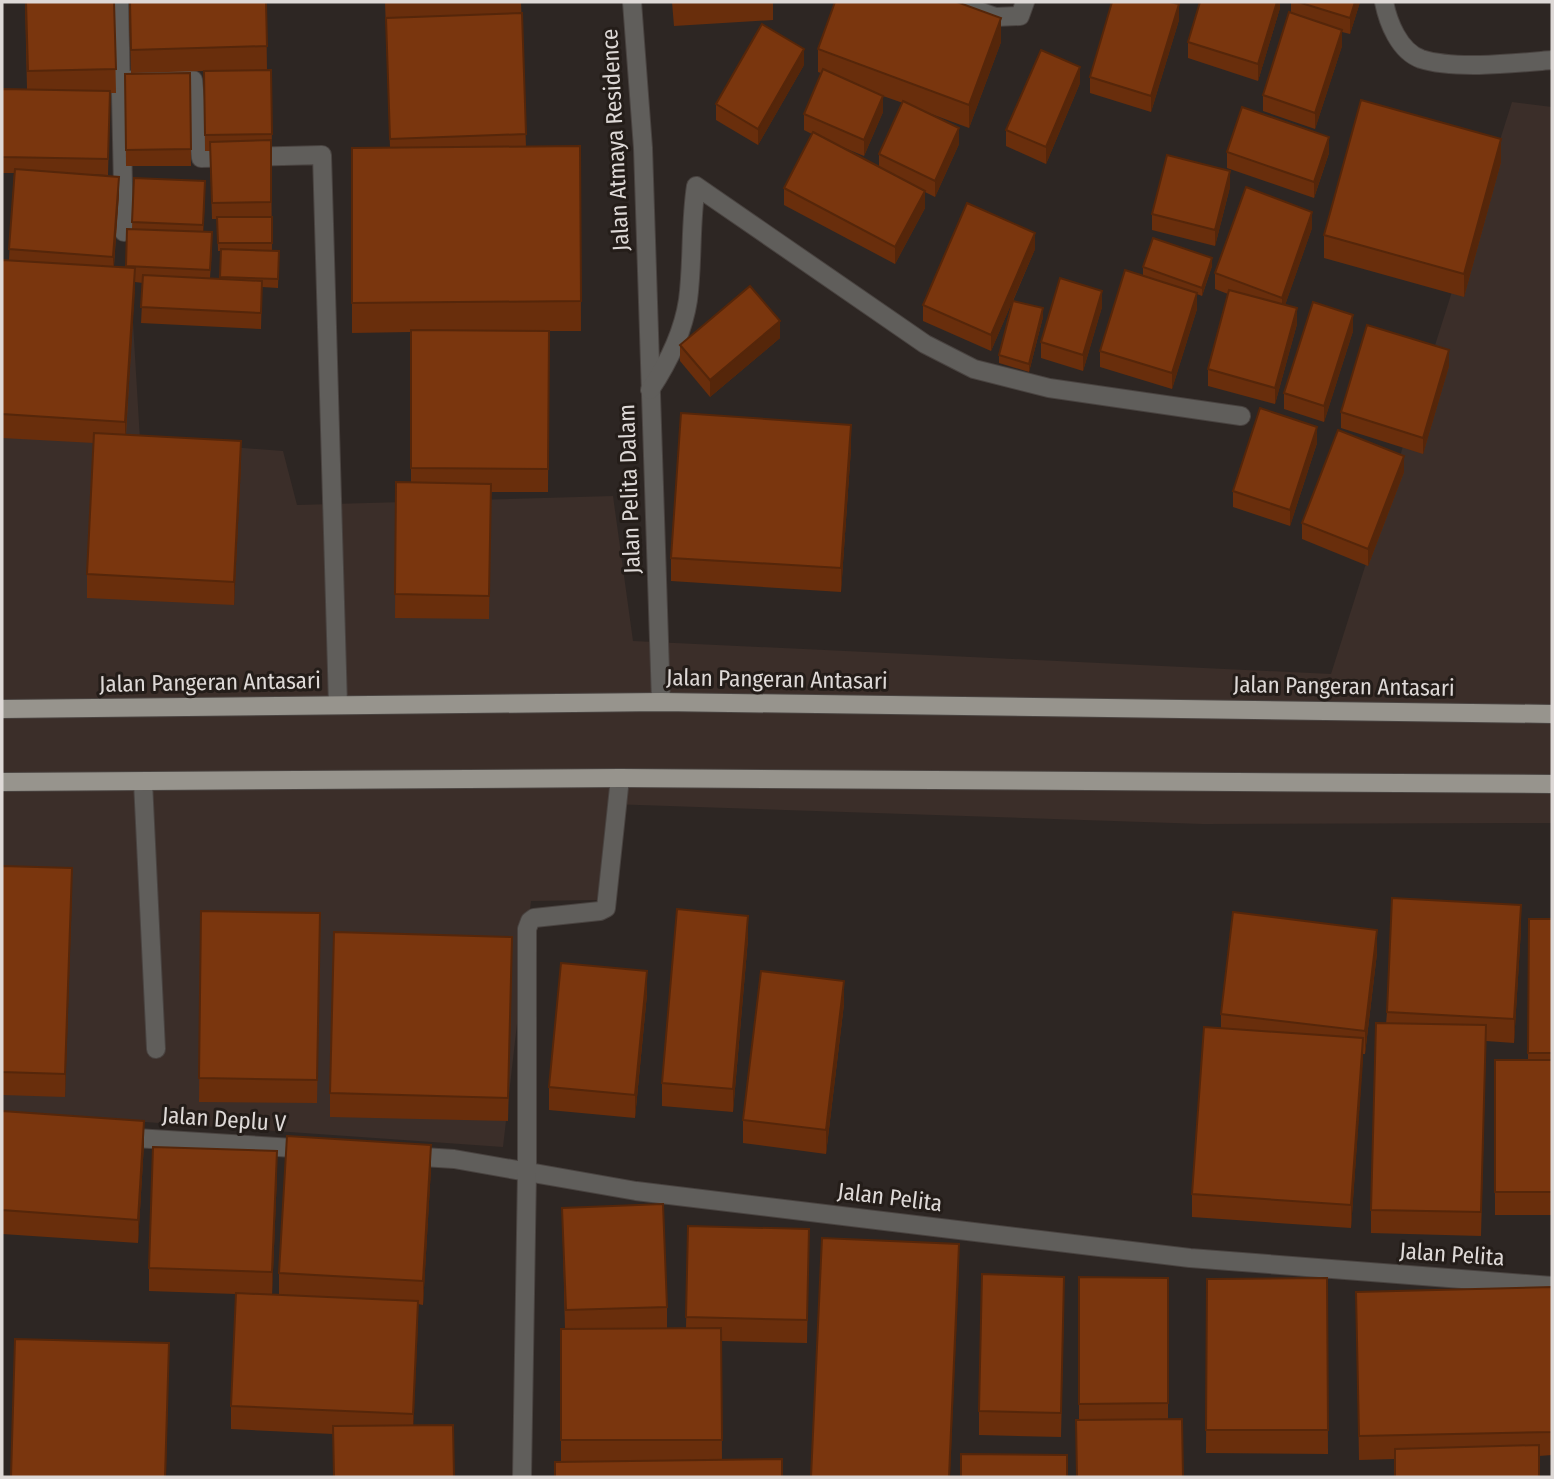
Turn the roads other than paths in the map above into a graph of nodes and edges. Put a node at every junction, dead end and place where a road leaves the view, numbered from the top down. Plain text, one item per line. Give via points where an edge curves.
1 (119, 2) edge
2 (632, 2) edge
3 (954, 2) edge
4 (1025, 2) edge
5 (1384, 2) edge
6 (1552, 60) edge
7 (120, 80) junction
8 (124, 232) edge
9 (647, 275) joint
10 (650, 390) junction
11 (1241, 415) dead end
12 (660, 702) junction
13 (338, 705) junction
14 (2, 709) edge
15 (1552, 714) edge
16 (620, 778) junction
17 (2, 782) edge
18 (143, 782) junction
19 (1552, 784) edge
20 (156, 1049) dead end
21 (98, 1135) edge
22 (331, 1151) edge
23 (386, 1154) edge
24 (527, 1172) junction
25 (1552, 1286) edge
26 (522, 1477) edge

1 - 7 street
2 - 9 street, Jalan Atmaya Residence
3 - 4 street via 995,17 1020,16
5 - 6 street via 1400,41 1419,58 1493,64
7 - 8 street
7 - 13 street via 193,80 201,158 322,155
9 - 10 street, Jalan Pelita Dalam
10 - 11 street via 680,332 688,300 696,186 925,344 974,369 1049,388
10 - 12 street, Jalan Pelita Dalam
12 - 13 main road, Jalan Pangeran Antasari
12 - 15 main road, Jalan Pangeran Antasari
13 - 14 main road, Jalan Pangeran Antasari
16 - 18 main road
16 - 19 main road
16 - 24 street via 606,908 534,918 527,929
17 - 18 main road
18 - 20 street
21 - 22 street, Jalan Deplu V
23 - 24 street via 454,1159
24 - 25 street, Jalan Pelita via 649,1192 1190,1258
24 - 26 street

